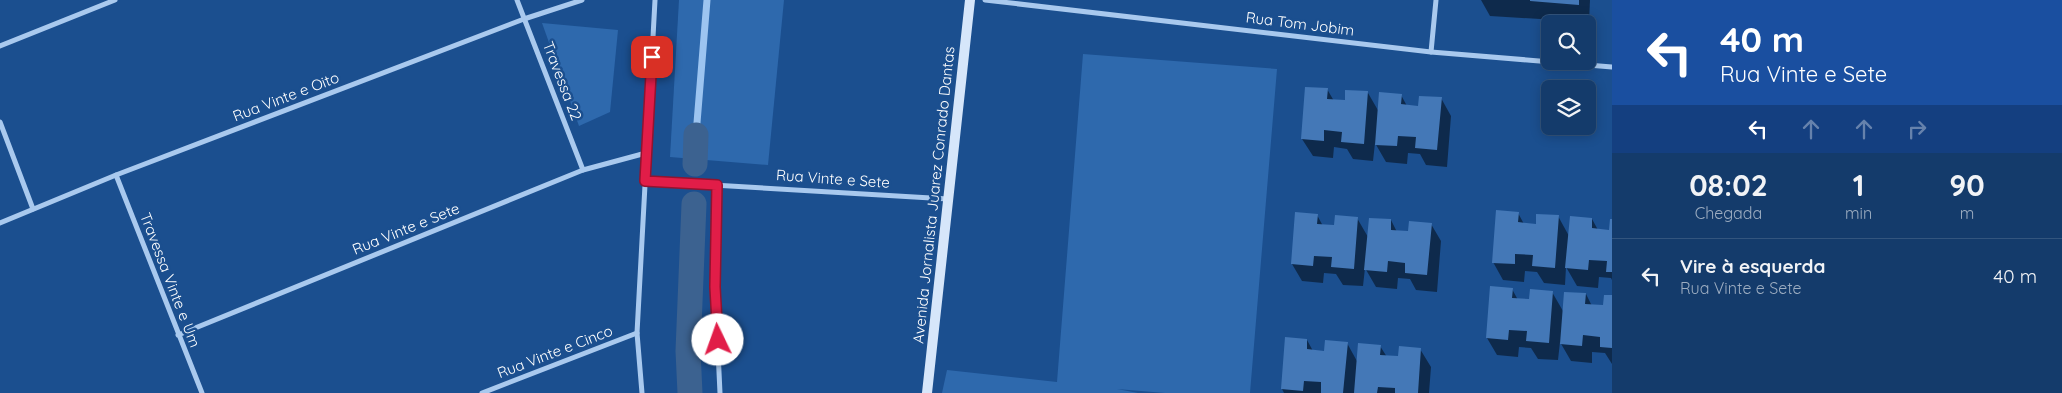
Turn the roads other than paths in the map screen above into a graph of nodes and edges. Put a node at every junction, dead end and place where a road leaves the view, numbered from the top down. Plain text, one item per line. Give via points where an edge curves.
1 (115, 0) edge
2 (517, 0) edge
3 (582, 0) edge
4 (655, 0) edge
5 (970, 0) edge
6 (985, 0) edge
7 (1436, 0) edge
8 (524, 19) junction
9 (0, 46) edge
10 (1431, 52) junction
11 (1612, 67) edge
12 (0, 122) edge
13 (646, 153) junction
14 (583, 170) junction
15 (116, 175) junction
16 (645, 181) junction
17 (717, 185) junction
18 (948, 199) junction
19 (33, 209) junction
20 (0, 223) edge
21 (637, 334) junction
22 (178, 335) junction
23 (202, 393) edge
24 (482, 393) edge
25 (642, 393) edge
26 (720, 393) edge
27 (927, 393) edge

1 - 9 street
2 - 8 street, Travessa 22
3 - 8 street, Rua Vinte e Oito
4 - 13 street
5 - 18 main road, Avenida Jornalista Juarez Conrado Dantas
6 - 10 street, Rua Tom Jobim
7 - 10 street
8 - 14 street, Travessa 22
8 - 15 street, Rua Vinte e Oito
10 - 11 street, Rua Tom Jobim
12 - 19 street
13 - 14 street, Rua Vinte e Sete
13 - 16 street
14 - 22 street, Rua Vinte e Sete
15 - 19 street, Rua Vinte e Oito
15 - 22 street, Travessa Vinte e Um
16 - 17 street, Rua Vinte e Sete
16 - 21 street
17 - 18 street, Rua Vinte e Sete
17 - 26 street via 715,287
18 - 27 main road, Avenida Jornalista Juarez Conrado Dantas
19 - 20 street, Rua Vinte e Oito
21 - 24 street, Rua Vinte e Cinco
21 - 25 street
22 - 23 street, Travessa Vinte e Um

